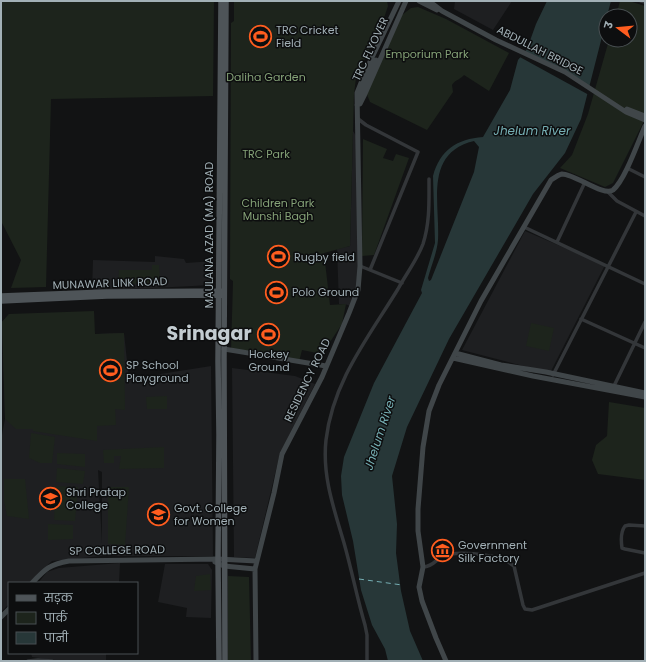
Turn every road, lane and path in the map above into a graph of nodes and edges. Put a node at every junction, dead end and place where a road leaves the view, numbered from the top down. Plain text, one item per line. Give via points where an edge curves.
1 (221, 1) edge
2 (226, 1) edge
3 (400, 1) edge
4 (406, 1) edge
5 (419, 1) edge
6 (429, 1) edge
7 (641, 1) edge
8 (645, 2) edge
9 (442, 11) junction
10 (358, 105) junction
11 (621, 108) junction
12 (645, 112) edge
13 (639, 114) junction
14 (645, 116) edge
15 (357, 118) junction
16 (645, 122) edge
17 (645, 126) edge
18 (627, 168) junction
19 (645, 177) edge
20 (429, 178) dead end
21 (586, 182) junction
22 (608, 192) junction
23 (636, 212) junction
24 (645, 216) edge
25 (524, 227) junction
26 (557, 242) junction
27 (360, 266) junction
28 (608, 266) junction
29 (370, 270) junction
30 (402, 283) junction
31 (645, 284) edge
32 (222, 293) junction
33 (1, 299) edge
34 (581, 319) junction
35 (645, 322) edge
36 (634, 343) junction
37 (645, 348) edge
38 (224, 349) junction
39 (454, 356) junction
40 (326, 366) junction
41 (552, 377) junction
42 (612, 389) junction
43 (645, 393) edge
44 (645, 397) edge
45 (645, 526) edge
46 (645, 553) edge
47 (218, 561) junction
48 (257, 561) junction
49 (224, 563) junction
50 (423, 567) junction
51 (255, 569) junction
52 (645, 573) edge
53 (33, 582) edge
54 (28, 661) edge
55 (52, 661) edge
56 (219, 661) edge
57 (225, 661) edge
58 (256, 661) edge
59 (367, 661) edge
60 (446, 661) edge

1 - 32 main road, MAULANA AZAD (MA) ROAD
2 - 32 main road, MAULANA AZAD (MA) ROAD
3 - 10 main road, TRC FLYOVER via 397,14
3 - 10 main road, RESIDENCY ROAD via 359,86 356,101
4 - 10 main road, RESIDENCY ROAD
5 - 9 main road
6 - 9 main road
7 - 8 street
9 - 11 main road, ABDULLAH BRIDGE via 565,72
10 - 15 main road, RESIDENCY ROAD
11 - 13 main road
11 - 16 main road
12 - 13 main road
13 - 14 main road
15 - 27 main road, RESIDENCY ROAD
15 - 29 street via 418,152
16 - 17 main road
17 - 18 main road
18 - 19 street
18 - 22 main road via 615,189
20 - 30 street via 428,227 418,255
21 - 22 main road
21 - 25 main road via 562,174 551,180
21 - 26 street
22 - 23 street via 617,201
23 - 24 street
23 - 28 street
25 - 26 street
25 - 39 main road via 481,302
26 - 28 street
27 - 29 street
27 - 40 main road, RESIDENCY ROAD via 358,290
28 - 31 street
28 - 34 street
29 - 30 street
30 - 59 street via 356,353 341,382 332,407 326,440 325,464 329,491 365,626
32 - 33 main road, MUNAWAR LINK ROAD
32 - 38 main road, MAULANA AZAD (MA) ROAD
32 - 47 main road, MAULANA AZAD (MA) ROAD via 218,361
34 - 36 street
34 - 41 street
35 - 36 street
36 - 37 street
36 - 42 street
38 - 40 main road
38 - 49 main road, MAULANA AZAD (MA) ROAD
39 - 41 main road
39 - 50 main road via 433,398 424,440 418,509
40 - 48 main road, RESIDENCY ROAD via 282,454
41 - 42 main road
42 - 43 main road
42 - 44 main road
45 - 46 street via 624,526 621,544 623,549
47 - 49 main road, SP COLLEGE ROAD
47 - 53 main road, SP COLLEGE ROAD via 69,561 49,566
47 - 56 main road, MAULANA AZAD (MA) ROAD
48 - 49 main road
48 - 51 main road, RESIDENCY ROAD
49 - 51 main road
49 - 57 main road, MAULANA AZAD (MA) ROAD
50 - 52 street via 432,565 447,554 502,559 514,566 523,605 528,610
50 - 60 main road via 421,594
51 - 58 main road, RESIDENCY ROAD
54 - 55 street

